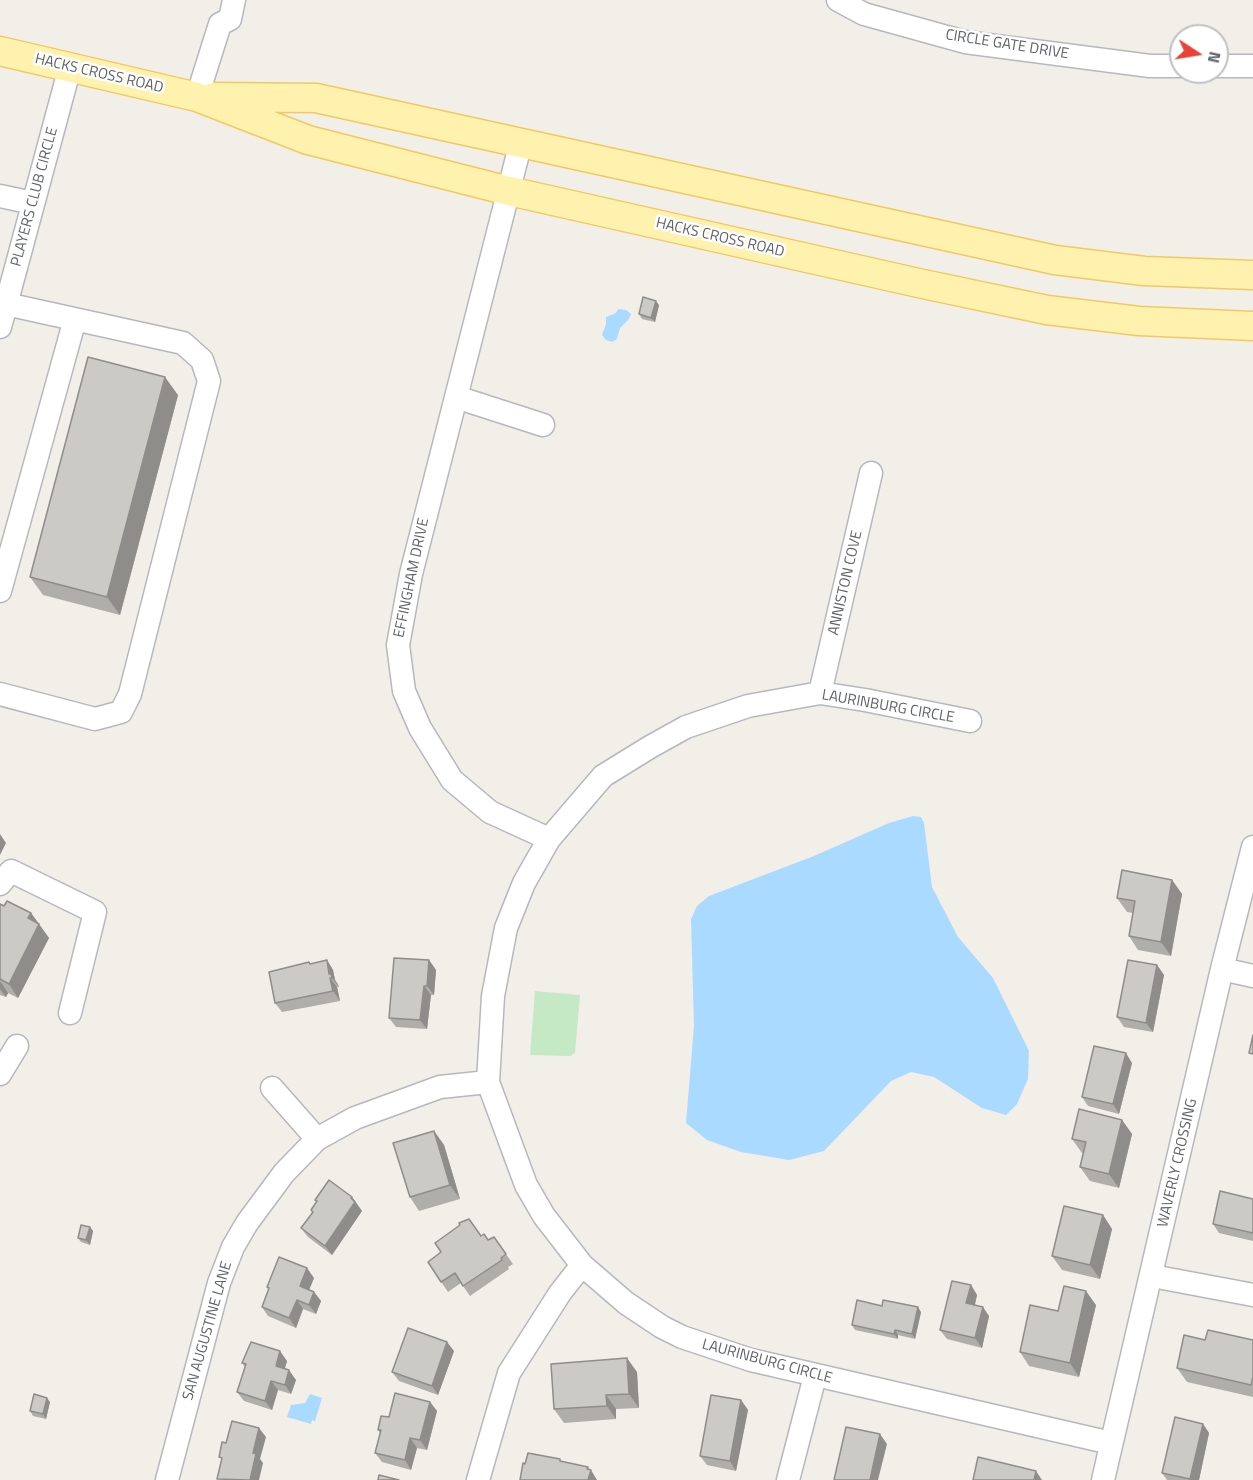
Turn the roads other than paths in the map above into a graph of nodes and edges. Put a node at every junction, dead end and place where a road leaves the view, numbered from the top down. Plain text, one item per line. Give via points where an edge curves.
1 (219, 0) edge
2 (234, 0) edge
3 (838, 0) edge
4 (219, 24) junction
5 (0, 51) edge
6 (1169, 66) edge
7 (1229, 66) edge
8 (1253, 66) edge
9 (70, 67) junction
10 (197, 97) junction
11 (521, 142) junction
12 (509, 191) junction
13 (0, 196) edge
14 (33, 203) junction
15 (1253, 275) edge
16 (6, 304) junction
17 (75, 319) junction
18 (1253, 326) edge
19 (0, 327) edge
20 (456, 397) junction
21 (543, 425) dead end
22 (871, 473) dead end
23 (0, 591) edge
24 (820, 693) junction
25 (0, 694) edge
26 (970, 721) dead end
27 (549, 838) junction
28 (1253, 847) edge
29 (0, 884) edge
30 (1222, 969) junction
31 (1253, 976) edge
32 (70, 1014) dead end
33 (17, 1046) dead end
34 (0, 1074) edge
35 (488, 1082) junction
36 (272, 1088) dead end
37 (317, 1139) junction
38 (582, 1265) junction
39 (1152, 1276) junction
40 (1253, 1295) edge
41 (815, 1376) junction
42 (1111, 1443) junction
43 (167, 1480) edge
44 (478, 1480) edge
45 (788, 1480) edge
46 (1103, 1480) edge

1 - 4 street via 214,16
2 - 4 street via 230,19
3 - 6 street, CIRCLE GATE DRIVE via 864,14 965,42
4 - 10 street
5 - 9 main road, HACKS CROSS ROAD
7 - 8 street
9 - 10 main road, HACKS CROSS ROAD
9 - 14 street, PLAYERS CLUB CIRCLE
10 - 11 main road, HACKS CROSS ROAD via 316,98
10 - 12 main road, HACKS CROSS ROAD via 308,140
11 - 12 street, EFFINGHAM DRIVE
11 - 15 main road, HACKS CROSS ROAD via 1055,260 1144,271
12 - 18 main road, HACKS CROSS ROAD via 1047,310 1139,321
12 - 20 street, EFFINGHAM DRIVE
13 - 14 street
14 - 16 street, PLAYERS CLUB CIRCLE
16 - 17 street
16 - 19 street, PLAYERS CLUB CIRCLE
17 - 23 street
17 - 25 street via 183,343 202,360 209,381 130,694 121,712 95,719
20 - 21 street
20 - 27 street, EFFINGHAM DRIVE via 400,633 404,691 420,728 452,780 490,812
22 - 24 street, ANNISTON COVE
24 - 26 street, LAURINBURG CIRCLE
24 - 27 street, LAURINBURG CIRCLE via 748,706 686,727 603,776
27 - 35 street, LAURINBURG CIRCLE via 524,883 506,928 493,996
28 - 30 street, WAVERLY CROSSING
29 - 32 street via 11,871 95,912
30 - 31 street
30 - 39 street, WAVERLY CROSSING
33 - 34 street
35 - 37 street, SAN AUGUSTINE LANE via 440,1087 375,1109
35 - 38 street, LAURINBURG CIRCLE via 526,1185 544,1216
36 - 37 street
37 - 43 street, SAN AUGUSTINE LANE via 284,1173 233,1247 209,1318
38 - 41 street, LAURINBURG CIRCLE via 626,1303 682,1337
38 - 44 street via 509,1373
39 - 40 street
39 - 42 street, WAVERLY CROSSING
41 - 42 street, LAURINBURG CIRCLE
41 - 45 street
42 - 46 street, WAVERLY CROSSING

